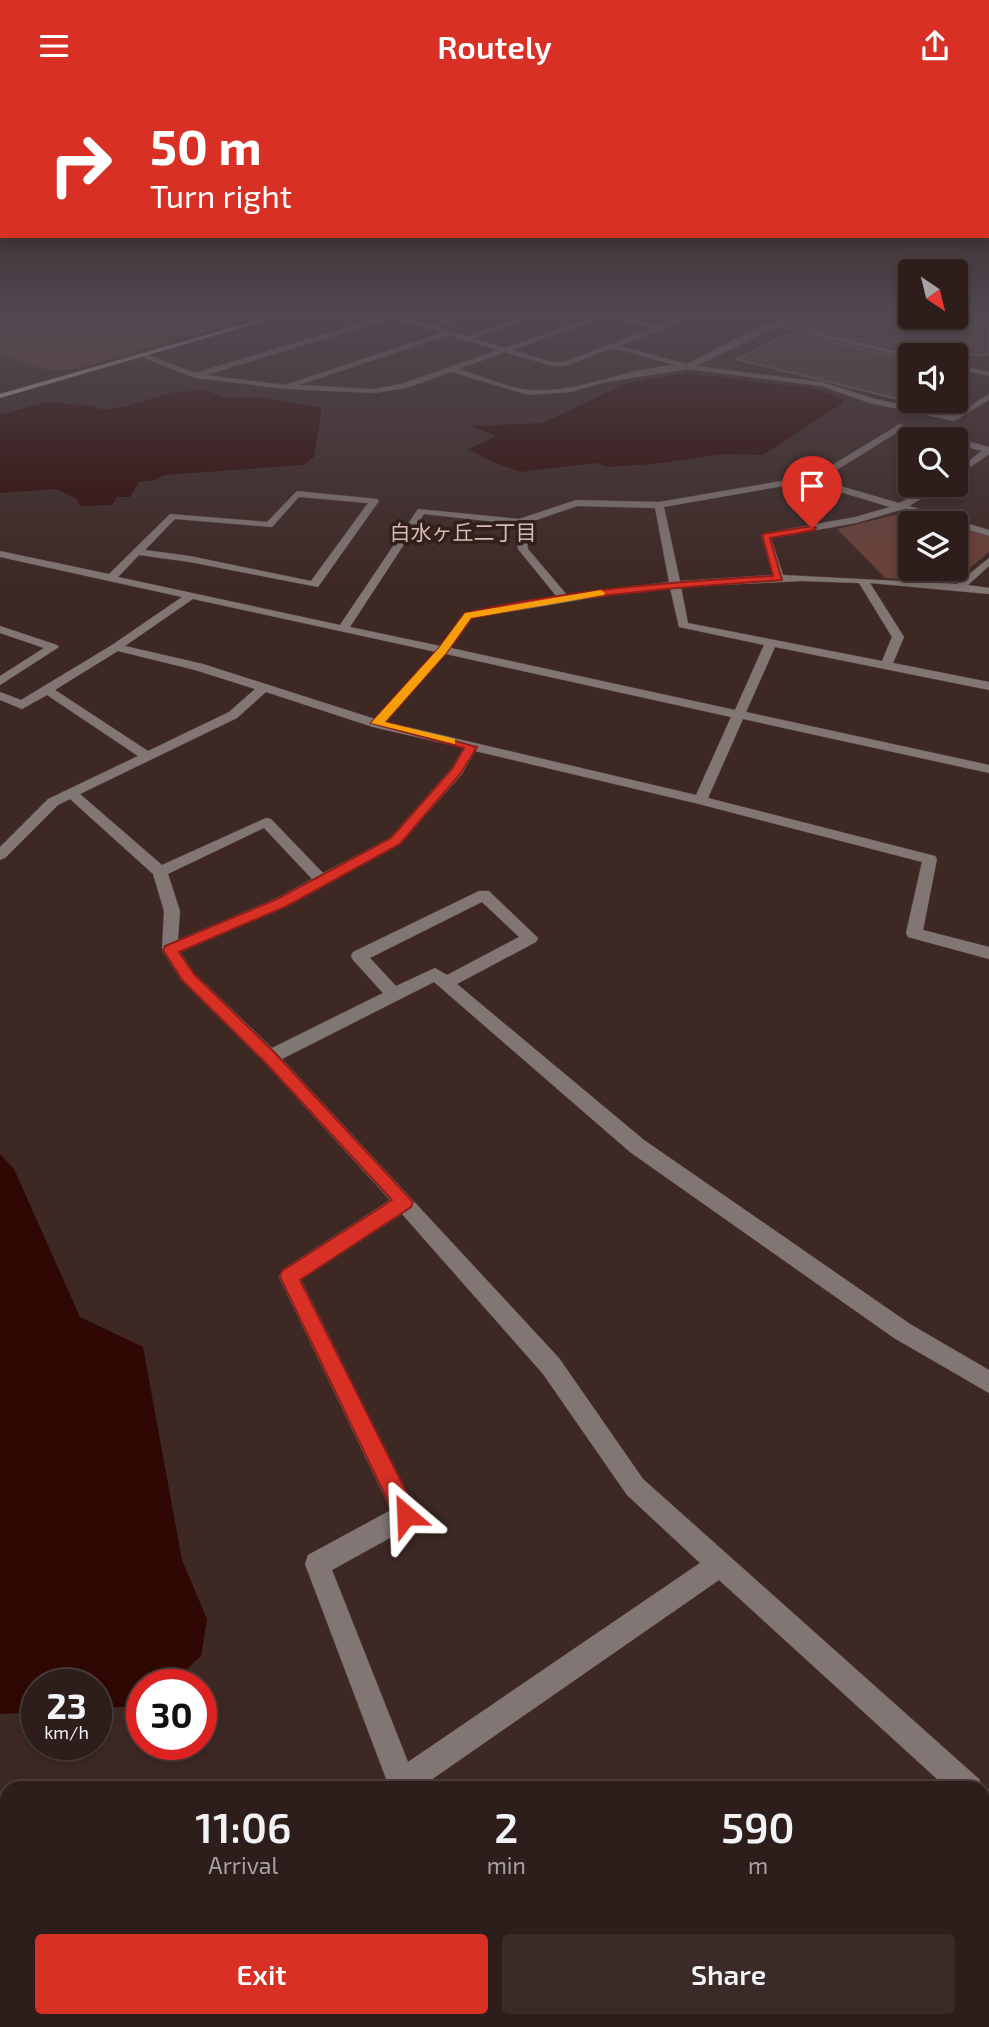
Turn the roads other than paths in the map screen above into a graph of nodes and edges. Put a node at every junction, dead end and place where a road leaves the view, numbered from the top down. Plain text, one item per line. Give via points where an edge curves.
1 (888, 404) edge
2 (976, 404) edge
3 (898, 428) edge
4 (968, 444) edge
5 (989, 450) edge
6 (968, 465) edge
7 (807, 479) junction
8 (922, 497) edge
9 (659, 505) junction
10 (900, 507) junction
11 (520, 522) junction
12 (989, 533) edge
13 (136, 552) junction
14 (0, 554) edge
15 (989, 561) edge
16 (779, 578) junction
17 (110, 579) junction
18 (862, 580) junction
19 (677, 585) junction
20 (959, 587) junction
21 (989, 591) edge
22 (190, 596) junction
23 (563, 597) junction
24 (0, 629) edge
25 (343, 629) junction
26 (771, 643) junction
27 (117, 647) junction
28 (443, 651) junction
29 (886, 665) junction
30 (0, 681) edge
31 (989, 686) edge
32 (265, 687) junction
33 (49, 691) junction
34 (0, 696) edge
35 (738, 715) junction
36 (377, 723) junction
37 (471, 747) junction
38 (148, 756) junction
39 (989, 769) edge
40 (71, 793) junction
41 (700, 800) junction
42 (0, 855) edge
43 (160, 872) junction
44 (321, 880) junction
45 (170, 950) junction
46 (989, 953) edge
47 (447, 982) junction
48 (393, 994) junction
49 (270, 1057) junction
50 (404, 1202) junction
51 (989, 1383) edge
52 (720, 1564) junction
53 (401, 1781) edge
54 (405, 1781) edge
55 (959, 1781) edge

1 - 2 street via 954,419
3 - 7 street
4 - 5 street
5 - 6 street
7 - 9 street
7 - 10 street
8 - 10 street
9 - 11 street via 576,503
9 - 19 street
10 - 12 street
10 - 16 street via 765,536
11 - 23 street via 523,549
11 - 25 street via 421,511
13 - 13 street via 173,516 269,525 297,494 374,501 314,585
13 - 17 street
14 - 17 street
15 - 20 street
16 - 18 street
16 - 19 street
17 - 22 street
18 - 20 street
18 - 29 street via 898,637
19 - 23 street
19 - 26 street via 683,625
20 - 21 street
22 - 25 street
22 - 27 street
23 - 28 street via 468,615
24 - 30 street via 53,647
25 - 28 street
26 - 29 street
26 - 35 street
27 - 32 street
27 - 33 street
28 - 35 street
28 - 36 street
29 - 31 street
32 - 36 street
32 - 38 street via 233,715
33 - 34 street via 22,705
33 - 38 street
35 - 39 street
35 - 41 street
36 - 37 street
37 - 41 street
37 - 44 street via 457,771 396,841
38 - 40 street
40 - 42 street via 53,802
40 - 43 street
41 - 46 street via 930,859 914,933
43 - 44 street via 266,822
43 - 45 street via 172,911
44 - 45 street via 282,902
45 - 49 street via 188,977
47 - 48 street via 435,974
47 - 48 street via 530,938 484,895 359,956
47 - 51 street via 638,1146 902,1331
48 - 49 street
49 - 50 street
50 - 52 street via 551,1366 635,1487
50 - 53 street via 289,1277 406,1515 317,1564
52 - 54 street
52 - 55 street

